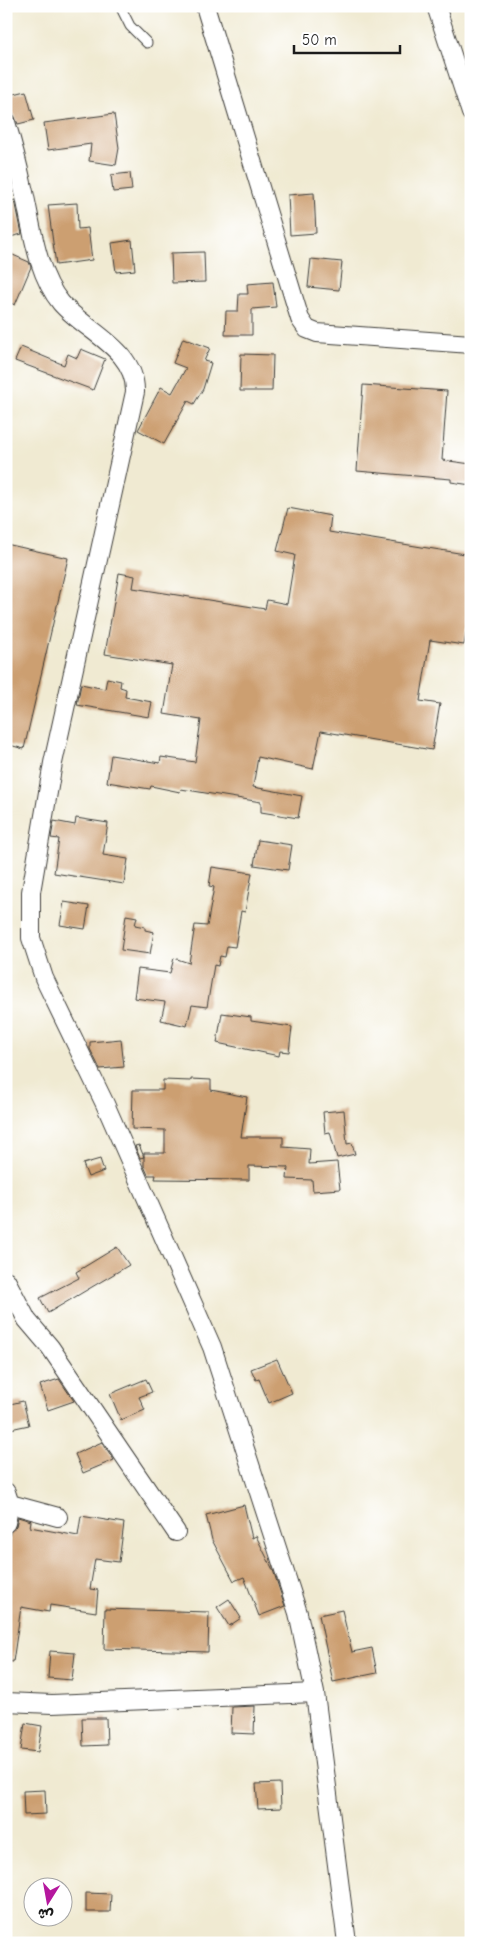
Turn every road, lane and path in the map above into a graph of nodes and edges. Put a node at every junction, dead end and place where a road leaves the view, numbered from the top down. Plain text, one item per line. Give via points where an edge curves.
1 (120, 6) edge
2 (205, 6) edge
3 (436, 6) edge
4 (147, 43) dead end
5 (471, 113) edge
6 (6, 122) edge
7 (471, 344) edge
8 (6, 1280) edge
9 (8, 1498) edge
10 (58, 1517) dead end
11 (6, 1523) edge
12 (176, 1532) dead end
13 (315, 1693) junction
14 (6, 1702) edge
15 (347, 1943) edge

1 - 4 lane via 130,26
2 - 7 street via 300,319 307,329 317,333
3 - 5 street
6 - 13 street via 50,286 61,303 124,357 136,379 136,392 53,763 31,892 31,938 44,978 105,1104 212,1347 298,1613
8 - 12 street via 27,1320 50,1347
9 - 10 street
9 - 11 street
13 - 14 street via 52,1704
13 - 15 street

